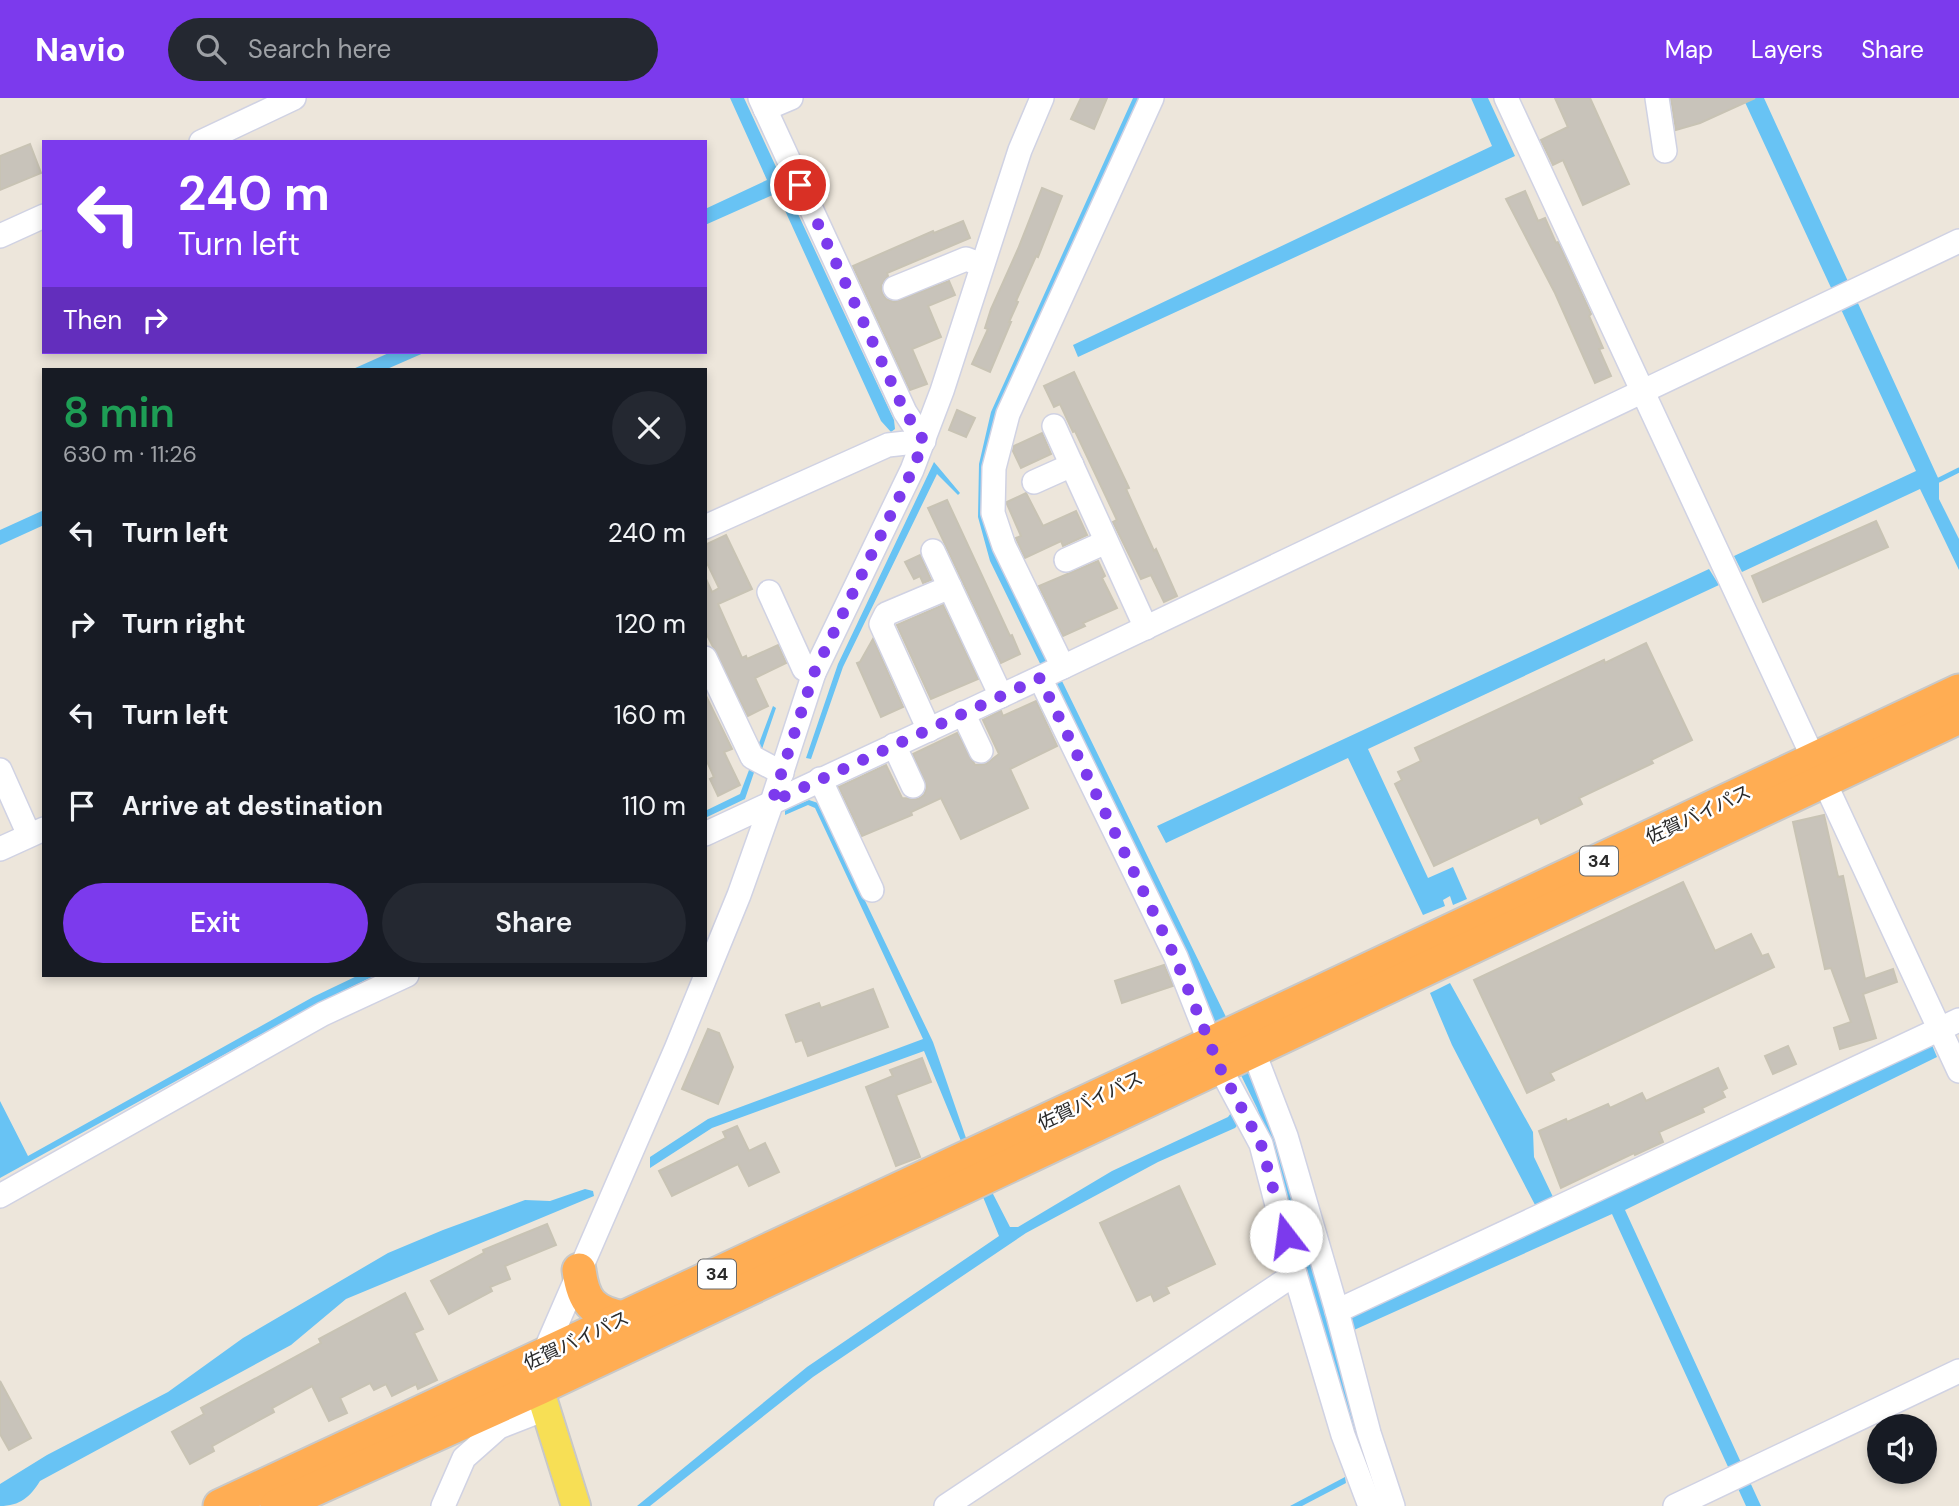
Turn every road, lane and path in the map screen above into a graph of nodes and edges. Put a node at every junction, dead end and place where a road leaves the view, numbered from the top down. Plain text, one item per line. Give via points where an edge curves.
1 (294, 98) edge
2 (791, 98) edge
3 (1042, 98) edge
4 (1152, 98) edge
5 (1506, 98) edge
6 (1657, 98) edge
7 (762, 103) edge
8 (205, 140) edge
9 (1665, 150) dead end
10 (42, 217) edge
11 (0, 236) edge
12 (1959, 241) edge
13 (982, 265) junction
14 (895, 288) dead end
15 (1643, 392) junction
16 (1054, 426) dead end
17 (924, 441) junction
18 (1072, 465) junction
19 (1034, 482) dead end
20 (707, 526) edge
21 (1106, 542) junction
22 (933, 551) dead end
23 (1066, 560) dead end
24 (950, 587) junction
25 (769, 592) dead end
26 (1146, 628) junction
27 (707, 662) edge
28 (1063, 667) junction
29 (814, 673) junction
30 (1040, 678) junction
31 (1959, 691) edge
32 (1001, 696) junction
33 (964, 713) junction
34 (1959, 717) edge
35 (929, 730) junction
36 (894, 745) junction
37 (981, 751) dead end
38 (766, 765) junction
39 (0, 770) edge
40 (1819, 770) junction
41 (820, 779) junction
42 (913, 786) dead end
43 (772, 802) junction
44 (36, 832) edge
45 (707, 833) edge
46 (0, 849) edge
47 (872, 890) dead end
48 (707, 973) edge
49 (403, 977) edge
50 (705, 977) edge
51 (1949, 1025) edge
52 (1230, 1050) junction
53 (1959, 1071) edge
54 (0, 1196) edge
55 (579, 1270) junction
56 (1295, 1274) junction
57 (1337, 1311) junction
58 (623, 1318) junction
59 (1959, 1371) edge
60 (542, 1384) junction
61 (220, 1506) edge
62 (277, 1506) edge
63 (443, 1506) edge
64 (576, 1506) edge
65 (946, 1506) edge
66 (1370, 1506) edge
67 (1393, 1506) edge
68 (1675, 1506) edge

1 - 8 street
2 - 7 street
3 - 13 street
4 - 28 street via 1008,414 994,468 993,513 1004,546
5 - 15 street
6 - 9 street
7 - 17 street via 905,412
10 - 11 street
12 - 15 street
13 - 14 street via 967,259
13 - 17 street
15 - 26 street
15 - 40 street
16 - 18 street
17 - 20 street via 888,445
17 - 29 street
18 - 19 street
18 - 21 street
21 - 23 street
21 - 26 street
22 - 24 street
24 - 32 street
24 - 35 street via 886,614 881,625
25 - 29 street via 804,669
26 - 28 street
27 - 38 street
28 - 30 street
29 - 38 street
30 - 32 street
30 - 52 street via 1175,957
31 - 40 highway, 佐賀バイパス / 34
32 - 33 street
33 - 35 street
33 - 37 street
34 - 40 highway, 佐賀バイパス / 34
35 - 36 street
36 - 41 street
36 - 42 street
38 - 43 street
39 - 44 street
40 - 51 street
40 - 52 highway, 佐賀バイパス / 34
41 - 43 street
41 - 47 street
43 - 45 street
43 - 48 street
44 - 46 street
49 - 54 street via 323,1014
50 - 55 street
51 - 53 street
51 - 57 street
52 - 56 street via 1261,1144
52 - 57 street via 1286,1136
52 - 58 highway, 佐賀バイパス / 34
52 - 60 highway, 佐賀バイパス / 34
55 - 58 highway via 581,1287 591,1305
55 - 60 street
56 - 65 street
56 - 66 street via 1343,1435
57 - 67 street
58 - 60 highway, 佐賀バイパス / 34
59 - 68 street
60 - 61 highway, 佐賀バイパス / 34
60 - 62 highway, 佐賀バイパス / 34
60 - 63 street via 464,1458
60 - 64 main road

